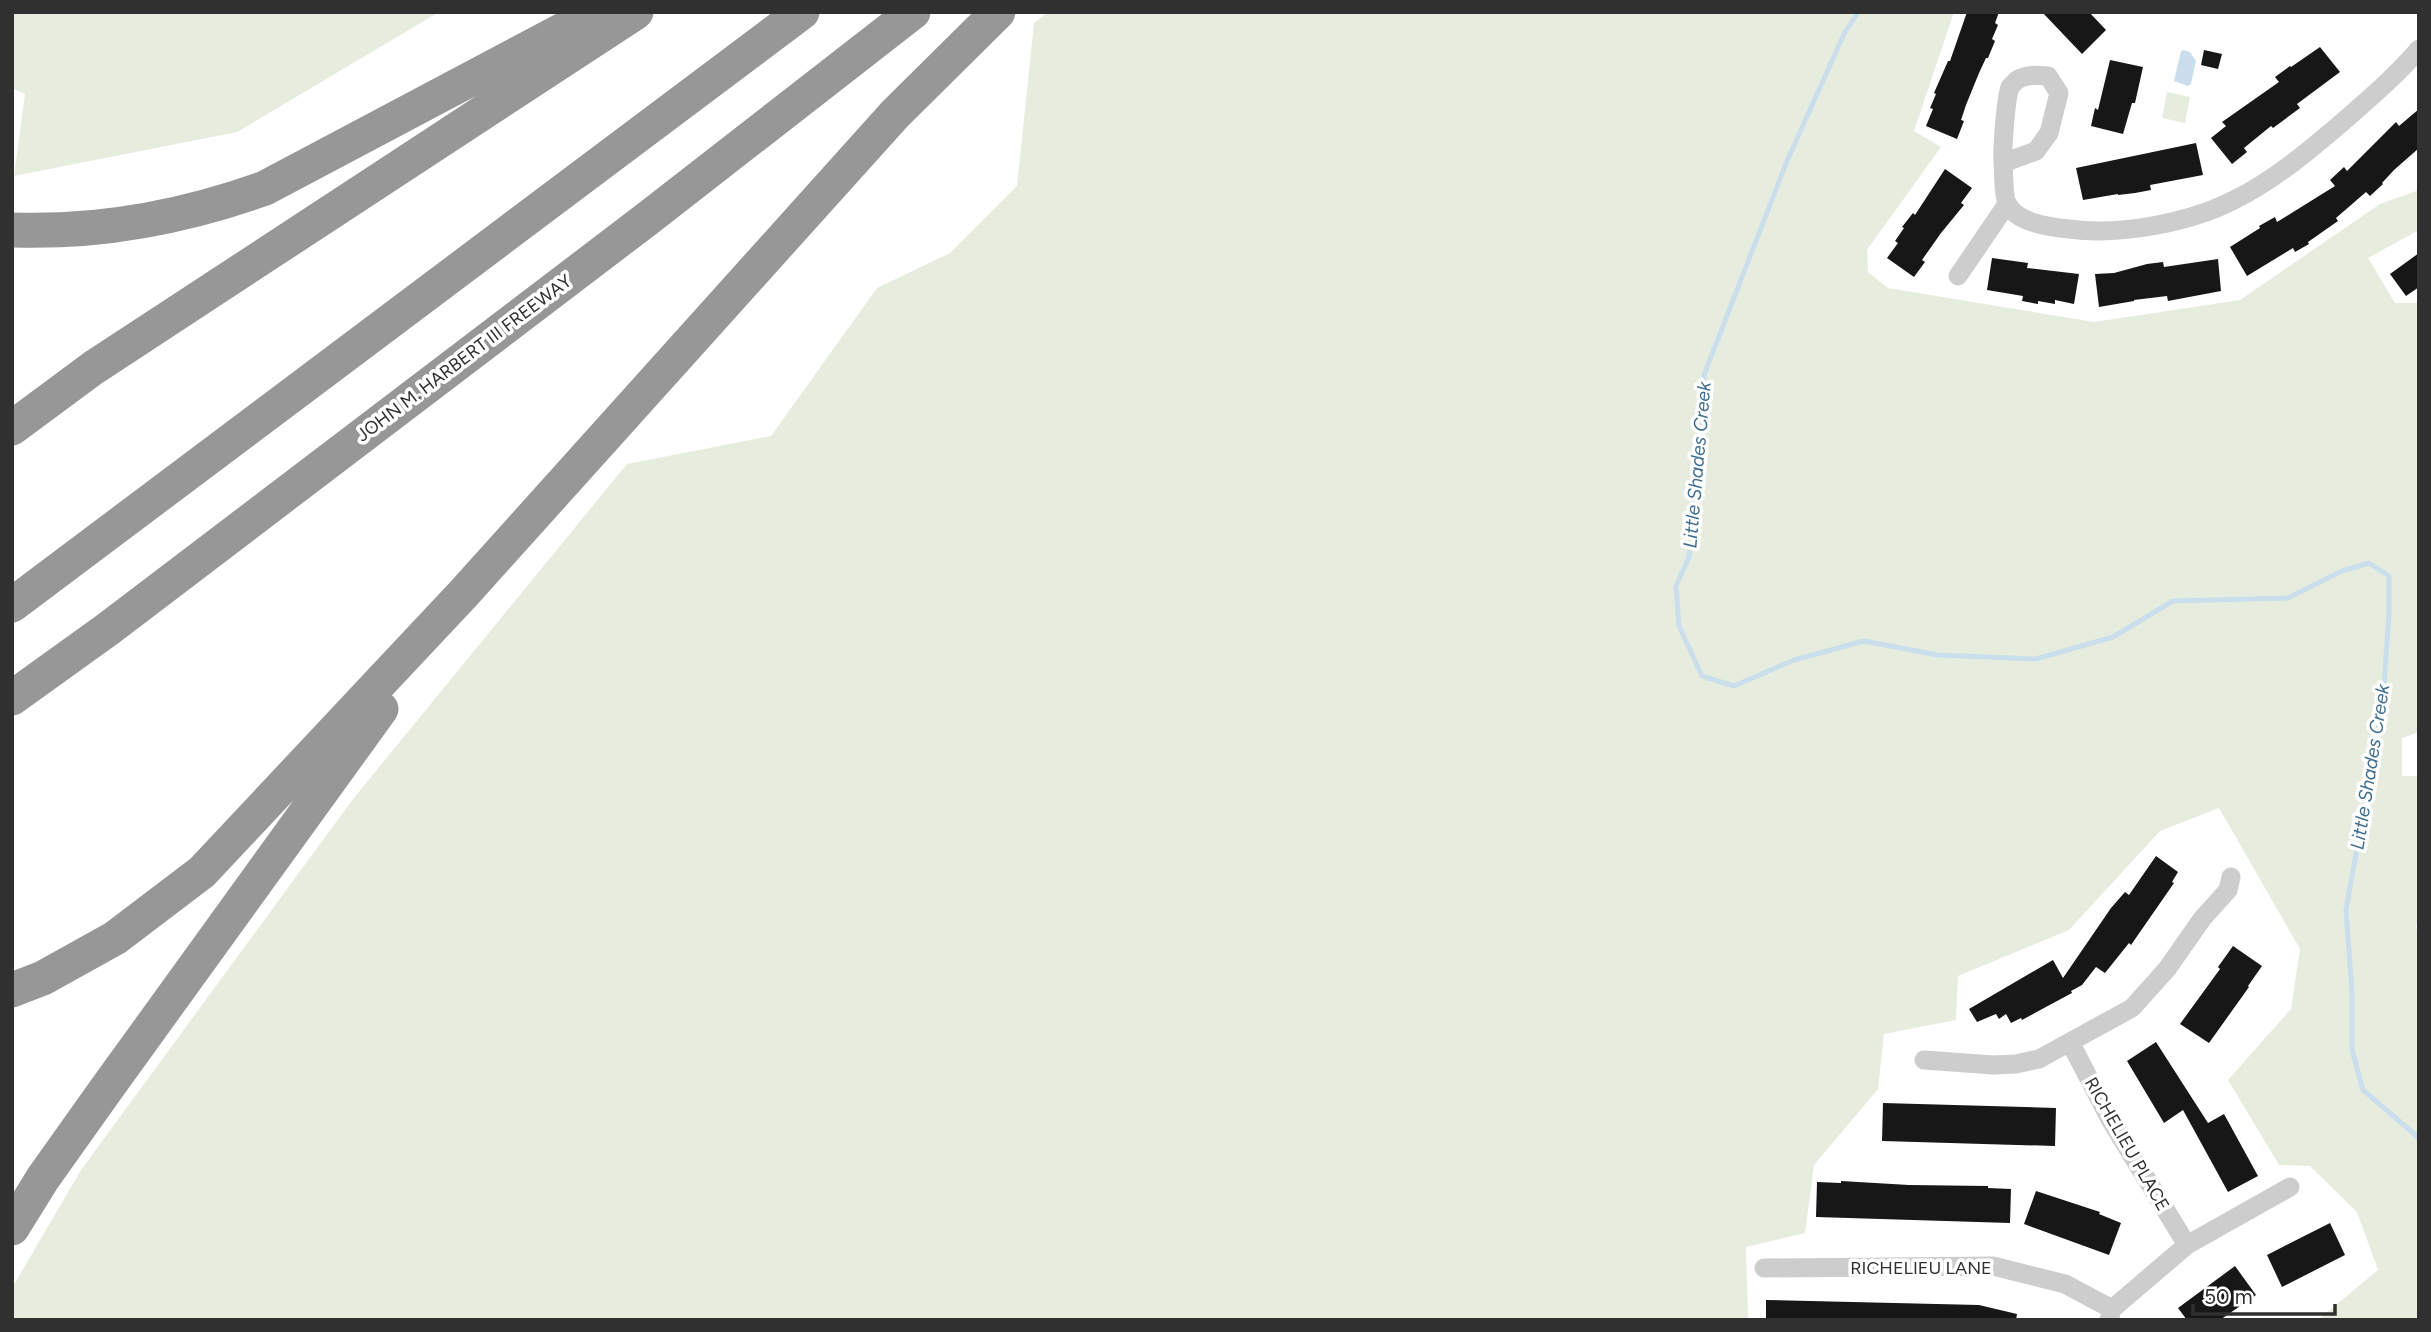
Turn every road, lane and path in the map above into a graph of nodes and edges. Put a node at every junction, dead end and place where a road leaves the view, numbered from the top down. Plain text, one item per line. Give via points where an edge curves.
1 (597, 12) edge
2 (636, 12) edge
3 (802, 12) edge
4 (913, 12) edge
5 (998, 12) edge
6 (2419, 49) edge
7 (2003, 163) dead end
8 (2007, 204) junction
9 (12, 230) edge
10 (1958, 276) dead end
11 (12, 428) edge
12 (464, 593) junction
13 (12, 605) edge
14 (12, 698) edge
15 (2231, 877) dead end
16 (12, 990) edge
17 (2070, 1042) junction
18 (1924, 1060) dead end
19 (2290, 1187) dead end
20 (12, 1228) edge
21 (2187, 1245) junction
22 (1764, 1268) dead end
23 (2110, 1314) edge

1 - 9 highway via 265,188 216,205 101,227
2 - 11 highway via 93,368
3 - 13 highway
4 - 14 highway, JOHN M. HARBERT III FREEWAY
5 - 12 highway via 895,114
6 - 8 street via 2389,82 2331,131 2234,201 2155,226 2081,231 2023,219
7 - 8 street
8 - 10 street
12 - 16 highway via 202,872 115,938
12 - 20 highway via 107,1088
15 - 17 street via 2228,890 2132,1008
17 - 18 street via 2039,1059 2016,1064
17 - 21 street, RICHELIEU PLACE via 2111,1121
19 - 21 street
21 - 23 street
22 - 23 street, RICHELIEU LANE via 1993,1266 2065,1284

